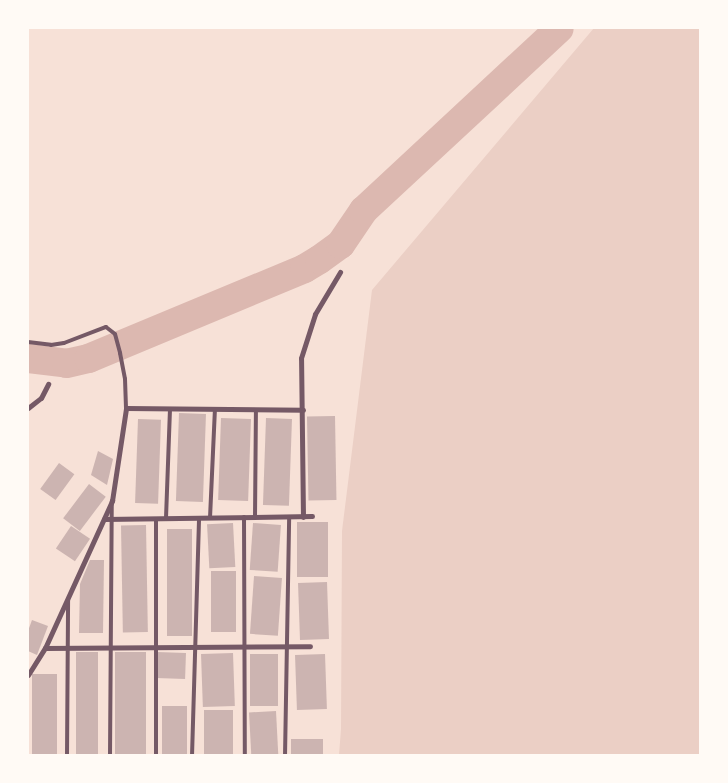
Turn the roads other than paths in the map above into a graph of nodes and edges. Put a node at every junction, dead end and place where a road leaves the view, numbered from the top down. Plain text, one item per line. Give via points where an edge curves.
1 (340, 272) dead end
2 (28, 342) edge
3 (48, 384) dead end
4 (28, 408) edge
5 (126, 408) junction
6 (170, 409) junction
7 (215, 409) junction
8 (256, 410) junction
9 (303, 410) junction
10 (112, 501) junction
11 (303, 516) junction
12 (312, 516) dead end
13 (244, 517) junction
14 (255, 517) junction
15 (289, 517) junction
16 (166, 518) junction
17 (199, 518) junction
18 (210, 518) junction
19 (104, 519) junction
20 (112, 519) junction
21 (156, 519) junction
22 (68, 598) junction
23 (244, 646) junction
24 (287, 646) junction
25 (310, 646) dead end
26 (156, 647) junction
27 (196, 647) junction
28 (45, 648) junction
29 (67, 648) junction
30 (111, 648) junction
31 (28, 675) edge
32 (67, 756) edge
33 (110, 756) edge
34 (156, 756) edge
35 (192, 756) edge
36 (245, 756) edge
37 (284, 756) edge

1 - 9 street via 315,314 301,358
2 - 5 lane via 64,343 106,327 115,334 120,353
3 - 4 street via 41,398
5 - 6 street
5 - 10 street
6 - 7 street
6 - 16 lane
7 - 8 street
7 - 18 lane
8 - 9 street
8 - 14 lane
9 - 11 street
10 - 19 street
10 - 20 lane
11 - 12 street
11 - 15 street
13 - 14 street
13 - 18 street
13 - 23 lane
14 - 15 street
15 - 24 lane
16 - 17 street
16 - 21 street
17 - 18 street
17 - 27 lane
19 - 20 street
19 - 22 street
20 - 21 street
20 - 30 lane
21 - 26 lane
22 - 28 street
22 - 29 lane
23 - 24 street
23 - 27 street
23 - 36 lane
24 - 25 street
24 - 37 lane
26 - 27 street
26 - 30 street
26 - 34 lane
27 - 35 lane
28 - 29 street
28 - 31 street
29 - 30 street
29 - 32 lane
30 - 33 lane

